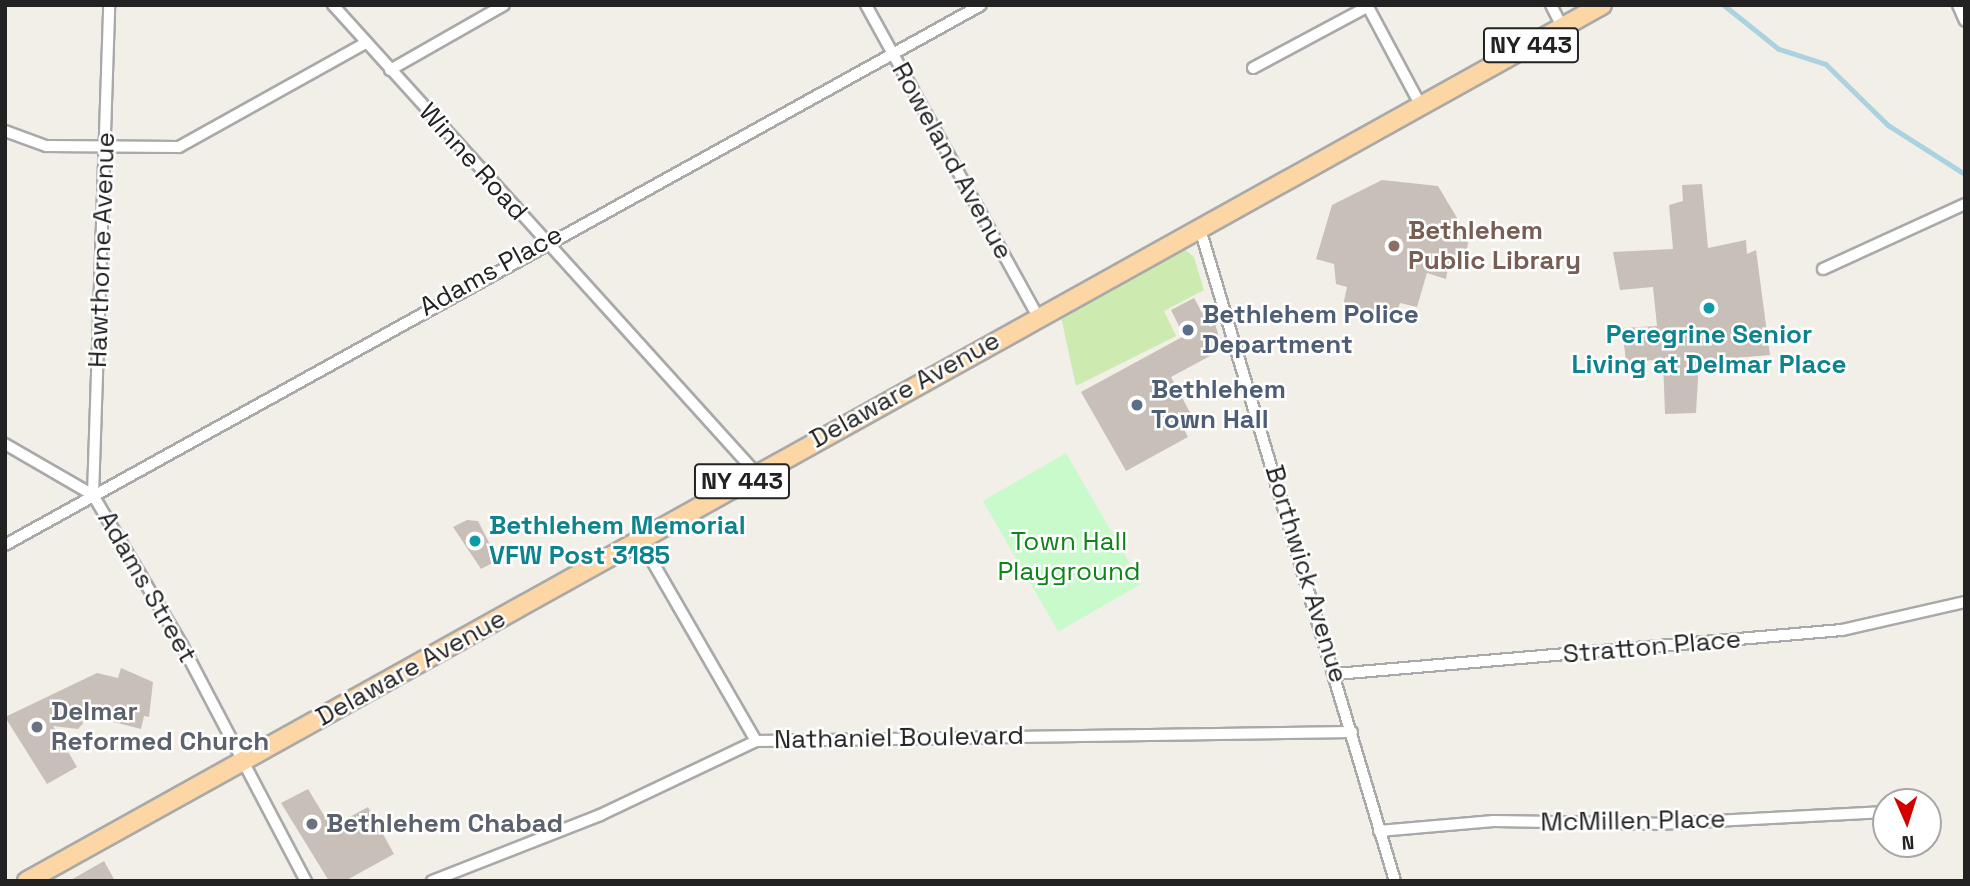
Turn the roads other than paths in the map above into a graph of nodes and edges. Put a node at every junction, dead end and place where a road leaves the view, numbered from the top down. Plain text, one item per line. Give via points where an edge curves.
1 (108, 5) edge
2 (333, 5) edge
3 (504, 5) edge
4 (866, 5) edge
5 (981, 5) edge
6 (1550, 5) edge
7 (1602, 5) edge
8 (1958, 5) edge
9 (1367, 6) edge
10 (1965, 21) edge
11 (1562, 27) junction
12 (366, 43) junction
13 (893, 54) junction
14 (1253, 68) dead end
15 (390, 70) junction
16 (1421, 106) junction
17 (5, 131) edge
18 (106, 151) junction
19 (1965, 204) edge
20 (1200, 229) junction
21 (544, 242) junction
22 (1823, 269) dead end
23 (1038, 317) junction
24 (5, 443) edge
25 (756, 473) junction
26 (93, 495) junction
27 (640, 540) junction
28 (5, 545) edge
29 (1965, 602) edge
30 (1336, 674) junction
31 (1352, 733) junction
32 (756, 741) junction
33 (243, 762) junction
34 (1872, 813) edge
35 (1379, 831) junction
36 (27, 881) edge
37 (306, 881) edge
38 (432, 881) edge
39 (1395, 881) edge

1 - 18 street, Hawthorne Avenue
2 - 12 street, Winne Road
3 - 15 street
4 - 13 street, Roweland Avenue
5 - 13 street, Adams Place
6 - 11 street
7 - 11 main road, Delaware Avenue / NY 443
8 - 10 street
9 - 14 street
9 - 16 street
11 - 16 main road, Delaware Avenue / NY 443
12 - 15 street, Winne Road
12 - 18 street via 195,143
13 - 21 street, Adams Place
13 - 23 street, Roweland Avenue
15 - 21 street, Winne Road
16 - 20 main road, Delaware Avenue / NY 443
17 - 18 street via 46,146
18 - 26 street, Hawthorne Avenue
19 - 22 street
20 - 23 main road, Delaware Avenue / NY 443
20 - 30 street, Borthwick Avenue
21 - 25 street, Winne Road
21 - 26 street, Adams Place
23 - 25 main road, Delaware Avenue / NY 443
24 - 26 street, Adams Street
25 - 27 main road, Delaware Avenue / NY 443
26 - 28 street, Adams Place
26 - 33 street, Adams Street
27 - 32 street
27 - 33 main road, Delaware Avenue / NY 443
29 - 30 street, Stratton Place via 1842,630
30 - 31 street, Borthwick Avenue
31 - 32 street, Nathaniel Boulevard
31 - 35 street, Borthwick Avenue
32 - 38 street, Nathaniel Boulevard via 600,815
33 - 36 main road, Delaware Avenue / NY 443
33 - 37 street, Adams Street
34 - 35 street, McMillen Place via 1658,824 1494,821
35 - 39 street, Borthwick Avenue

